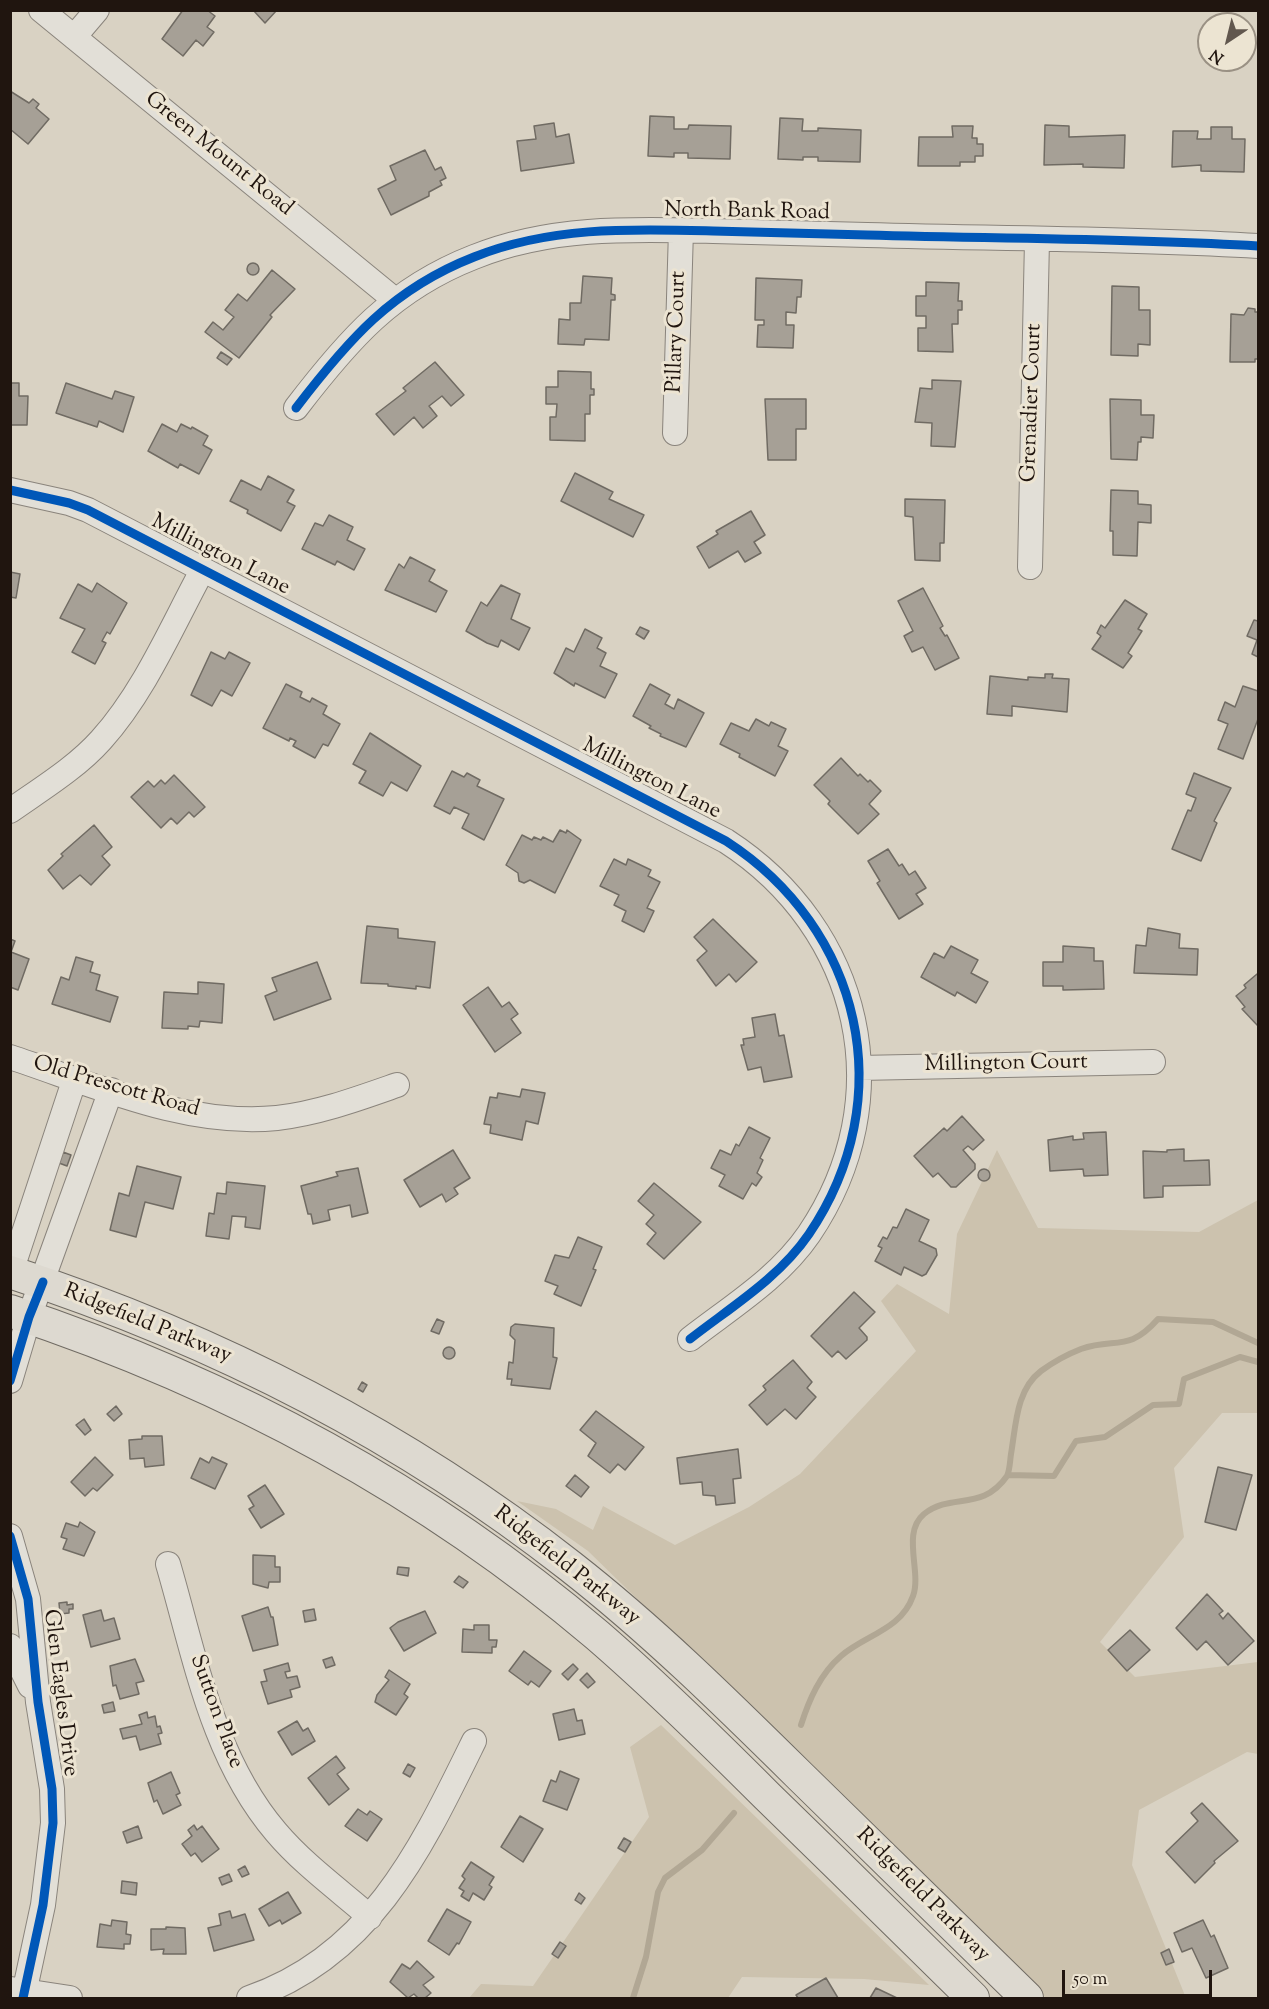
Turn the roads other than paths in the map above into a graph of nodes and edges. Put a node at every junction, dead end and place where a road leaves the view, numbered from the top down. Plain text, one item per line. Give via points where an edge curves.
1 (41, 10) edge
2 (97, 10) edge
3 (74, 37) junction
4 (681, 230) junction
5 (1037, 240) junction
6 (1258, 246) edge
7 (395, 300) junction
8 (296, 408) dead end
9 (675, 433) dead end
10 (10, 490) edge
11 (1030, 567) dead end
12 (203, 569) junction
13 (10, 811) edge
14 (10, 1057) edge
15 (1153, 1062) dead end
16 (859, 1068) junction
17 (75, 1078) junction
18 (396, 1085) dead end
19 (111, 1090) junction
20 (11, 1273) edge
21 (43, 1282) junction
22 (20, 1314) edge
23 (690, 1339) dead end
24 (10, 1381) edge
25 (10, 1536) edge
26 (168, 1564) dead end
27 (10, 1646) edge
28 (38, 1702) junction
29 (474, 1741) dead end
30 (370, 1917) junction
31 (19, 1993) edge
32 (70, 1998) edge
33 (249, 1998) edge
34 (973, 1998) edge
35 (1027, 1998) edge

1 - 3 street, Green Mount Road
2 - 3 street
3 - 7 street, Green Mount Road
4 - 5 street, North Bank Road
4 - 7 street, North Bank Road via 572,232 530,239 474,257
4 - 9 street, Pillary Court
5 - 6 street, North Bank Road
5 - 11 street, Grenadier Court
7 - 8 street, North Bank Road via 337,354
10 - 12 street, Millington Lane via 88,510
12 - 13 street via 120,717 71,767
12 - 16 street, Millington Lane via 749,856 776,878 820,934 853,1014
14 - 17 street, Old Prescott Road
15 - 16 street, Millington Court
16 - 23 street, Millington Lane via 857,1110 843,1171 808,1235 772,1275
17 - 19 street, Old Prescott Road
17 - 20 street
18 - 19 street, Old Prescott Road via 329,1108 265,1118 196,1114
19 - 21 street
20 - 21 main road, Ridgefield Parkway
21 - 22 street
21 - 35 main road, Ridgefield Parkway via 192,1341 307,1396 418,1460 506,1519 602,1591 686,1665
22 - 24 street
22 - 34 main road, Ridgefield Parkway via 131,1355 240,1404 350,1461 485,1548 596,1634 658,1689
25 - 28 street, Glen Eagles Drive via 28,1599
26 - 30 street, Sutton Place via 231,1765 277,1833
27 - 28 street, Glen Eagles Drive
28 - 31 street, Glen Eagles Drive via 52,1789 52,1843 43,1905
29 - 30 street via 442,1806 384,1901
30 - 33 street via 315,1967
31 - 32 street

